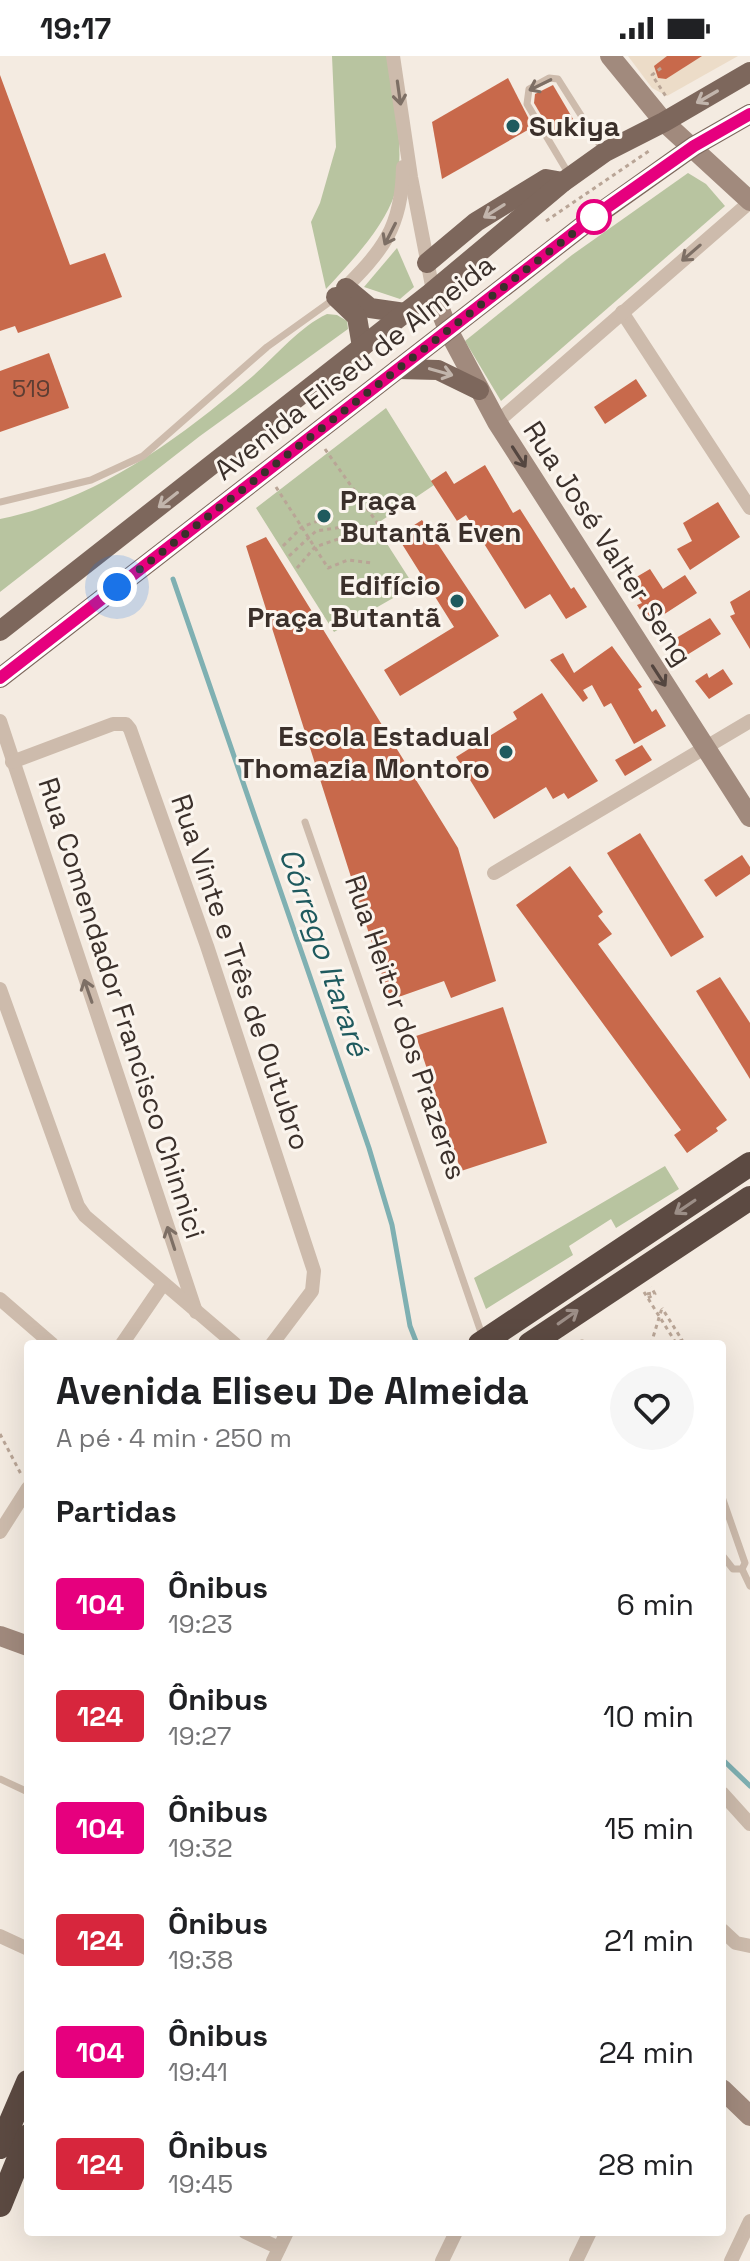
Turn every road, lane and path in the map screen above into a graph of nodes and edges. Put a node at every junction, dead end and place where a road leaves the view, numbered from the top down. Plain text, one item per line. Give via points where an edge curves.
1 (393, 56) edge
2 (610, 56) edge
3 (661, 68) dead end
4 (750, 72) edge
5 (665, 90) dead end
6 (750, 114) edge
7 (664, 122) junction
8 (404, 131) junction
9 (694, 146) junction
10 (605, 152) junction
11 (567, 180) junction
12 (750, 201) edge
13 (427, 263) junction
14 (433, 291) junction
15 (341, 293) junction
16 (622, 312) junction
17 (405, 313) junction
18 (448, 330) junction
19 (362, 347) junction
20 (398, 369) junction
21 (479, 390) junction
22 (497, 422) junction
23 (323, 446) dead end
24 (274, 484) dead end
25 (0, 502) edge
26 (750, 508) edge
27 (328, 517) dead end
28 (302, 527) junction
29 (343, 527) dead end
30 (383, 531) dead end
31 (308, 536) junction
32 (344, 537) dead end
33 (283, 546) dead end
34 (315, 547) junction
35 (289, 556) dead end
36 (372, 563) dead end
37 (297, 568) dead end
38 (0, 631) edge
39 (0, 678) edge
40 (0, 721) edge
41 (750, 721) edge
42 (706, 749) junction
43 (12, 762) junction
44 (750, 817) edge
45 (305, 822) dead end
46 (494, 873) dead end
47 (0, 989) edge
48 (750, 1164) edge
49 (750, 1198) edge
50 (163, 1284) junction
51 (653, 1293) dead end
52 (0, 1299) edge
53 (196, 1312) junction
54 (659, 1316) edge
55 (659, 1316) edge
56 (659, 1316) edge
57 (659, 1316) edge
58 (47, 1340) edge
59 (125, 1340) edge
60 (230, 1340) edge
61 (275, 1340) edge
62 (481, 1340) edge
63 (486, 1340) edge
64 (536, 1340) edge
65 (652, 1340) edge
66 (674, 1340) edge
67 (682, 1340) edge
68 (0, 1434) edge
69 (24, 1479) edge
70 (24, 1493) edge
71 (726, 1508) edge
72 (0, 1532) edge
73 (726, 1560) edge
74 (742, 1569) junction
75 (750, 1586) edge
76 (0, 1636) edge
77 (24, 1645) edge
78 (0, 1779) edge
79 (24, 1790) edge
80 (726, 1797) edge
81 (750, 1824) edge
82 (726, 1934) edge
83 (0, 1936) edge
84 (750, 1946) edge
85 (24, 1947) edge
86 (24, 2091) edge
87 (726, 2093) edge
88 (749, 2114) edge
89 (24, 2146) edge
90 (0, 2147) edge
91 (0, 2205) edge
92 (750, 2221) edge
93 (250, 2236) edge
94 (285, 2236) edge
95 (454, 2236) edge
96 (588, 2236) edge
97 (276, 2255) edge
98 (442, 2261) edge
99 (576, 2261) edge
100 (731, 2261) edge

1 -> 8 street
2 - 7 street
3 - 5 path via 652,75
4 -> 7 main road, Avenida Eliseu de Almeida
6 - 9 main road, Avenida Eliseu de Almeida
7 - 9 street
7 - 10 main road, Avenida Eliseu de Almeida
8 - 13 street
8 -> 15 street via 399,214 378,255
9 - 12 street
9 - 18 main road, Avenida Eliseu de Almeida
10 - 11 main road, Avenida Eliseu de Almeida
10 -> 11 lane via 558,79 529,89 527,104
11 -> 13 main road via 546,179 476,222
11 - 14 main road, Avenida Eliseu de Almeida
12 -> 16 street
13 - 14 street
14 - 17 main road, Avenida Eliseu de Almeida
14 - 18 street, Rua José Valter Seng
15 - 17 main road via 370,308
15 - 19 main road via 357,317
15 - 25 lane via 267,347 143,456 91,480
16 - 22 street
16 - 26 street
17 - 19 main road, Avenida Eliseu de Almeida
18 - 20 main road, Avenida Eliseu de Almeida
18 - 21 street, Rua José Valter Seng
19 -> 38 main road, Avenida Eliseu de Almeida
20 -> 21 main road via 438,370
20 - 39 main road, Avenida Eliseu de Almeida
21 - 22 street, Rua José Valter Seng
22 -> 42 street, Rua José Valter Seng
23 - 30 path
24 - 28 path
27 - 28 path
28 - 31 path
28 - 33 path
29 - 31 path
31 - 34 path
31 - 35 path
32 - 34 path
34 - 36 path via 328,568 348,560
34 - 37 path
40 - 43 street, Rua Comendador Francisco Chinnici
41 - 42 street
42 - 44 street, Rua José Valter Seng
42 - 46 street
53 -> 43 street, Rua Comendador Francisco Chinnici
43 - 61 street, Rua Vinte e Três de Outubro via 113,724 130,729 314,1271 312,1291
45 - 62 lane, Rua Heitor dos Prazeres
47 - 50 street via 78,1206
48 -> 63 highway
64 -> 49 highway
50 - 53 street
50 - 59 street
51 - 54 path via 648,1297 645,1291 651,1287 655,1294 648,1298
52 - 58 street
53 - 60 street
55 - 66 path
56 - 67 path via 662,1308
57 - 65 path
68 - 69 path
70 - 72 street
71 - 74 lane via 744,1557
73 - 74 lane via 733,1569
74 - 75 lane
76 - 77 street
78 - 79 lane
80 - 81 street
82 - 84 street
83 - 85 street
86 - 90 highway
87 - 88 street
89 - 91 highway
92 - 100 street
93 - 97 street
94 - 97 street
95 - 98 street
96 - 99 street

